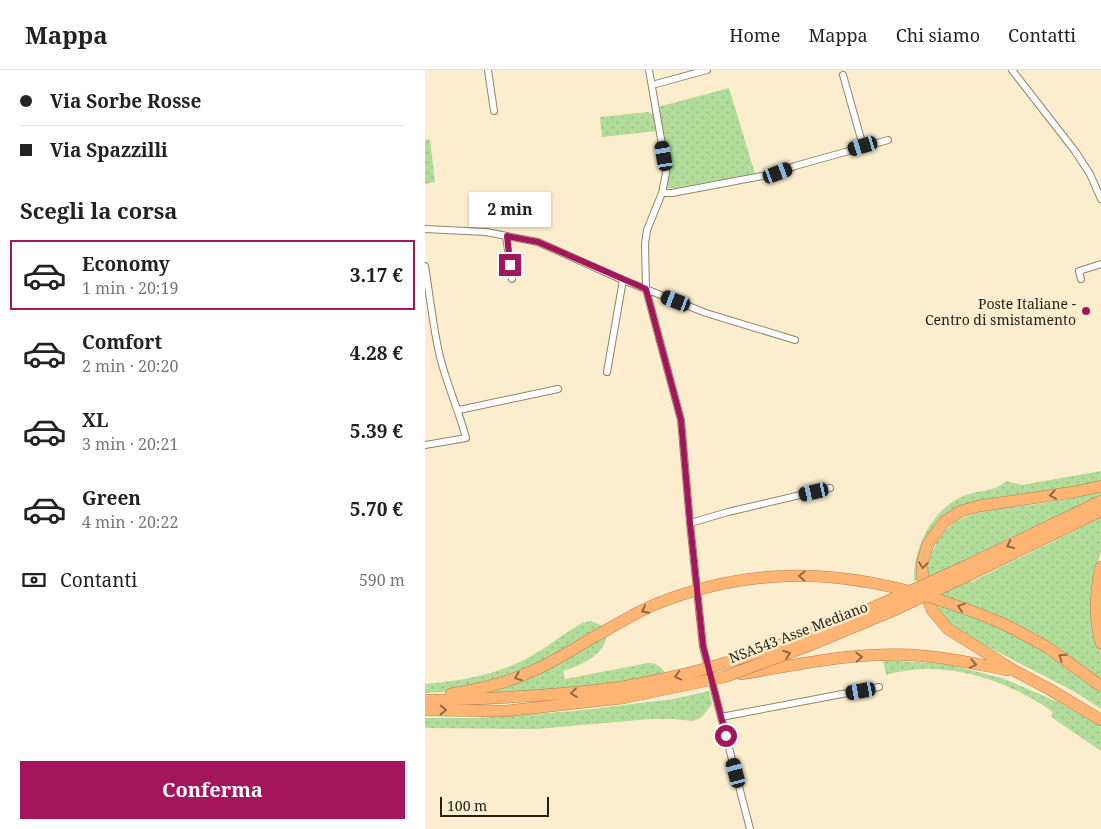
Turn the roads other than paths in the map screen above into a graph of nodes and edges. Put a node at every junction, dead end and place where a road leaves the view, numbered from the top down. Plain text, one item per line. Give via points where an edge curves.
1 (488, 70) edge
2 (649, 70) edge
3 (707, 70) edge
4 (1012, 70) edge
5 (843, 75) dead end
6 (652, 85) junction
7 (494, 111) dead end
8 (888, 140) dead end
9 (863, 146) junction
10 (662, 193) junction
11 (1101, 199) edge
12 (425, 229) edge
13 (507, 236) junction
14 (1101, 264) edge
15 (425, 266) edge
16 (512, 279) dead end
17 (1081, 279) dead end
18 (623, 280) junction
19 (646, 289) junction
20 (795, 340) dead end
21 (607, 372) dead end
22 (558, 389) dead end
23 (459, 410) junction
24 (425, 445) edge
25 (1101, 486) edge
26 (830, 488) dead end
27 (1101, 501) edge
28 (1101, 511) edge
29 (690, 523) junction
30 (1101, 567) edge
31 (969, 569) junction
32 (1101, 643) edge
33 (1015, 672) junction
34 (725, 677) junction
35 (1101, 686) edge
36 (879, 687) dead end
37 (622, 692) junction
38 (425, 699) edge
39 (425, 710) edge
40 (721, 717) junction
41 (1101, 720) edge
42 (751, 829) edge

1 - 7 street
2 - 6 street
3 - 6 street
4 - 11 street via 1075,151
5 - 9 street
6 - 10 street via 666,173
8 - 9 street
9 - 10 street via 778,173
10 - 19 street via 647,230
12 - 13 street
13 - 16 street
13 - 18 street via 538,242
14 - 17 street via 1079,271
15 - 23 street via 440,356
18 - 19 street
18 - 21 street
19 - 20 street via 706,313
19 - 29 street via 681,420
22 - 23 street
23 - 24 street via 466,438
25 -> 33 highway via 961,511 944,522 928,544 922,564 923,586 932,610 947,629
26 - 29 street
27 -> 31 highway, NSA543 Asse Mediano
28 - 31 highway, NSA543 Asse Mediano
29 - 40 street via 703,646
30 - 32 highway via 1095,597 1096,624
34 -> 31 highway, NSA543 Asse Mediano, bridge via 890,612
31 -> 37 highway, NSA543 Asse Mediano, bridge via 775,646 718,666
34 -> 33 highway, bridge via 842,658 890,655 924,656
33 - 41 highway via 1049,688
34 - 37 highway, NSA543 Asse Mediano, bridge
35 -> 38 highway, bridge via 1047,647 976,612 863,580 790,576 729,581 690,592 654,605 530,672 505,682
36 - 40 street
37 -> 38 highway, NSA543 Asse Mediano
39 -> 37 highway, NSA543 Asse Mediano via 505,711
40 - 42 street

